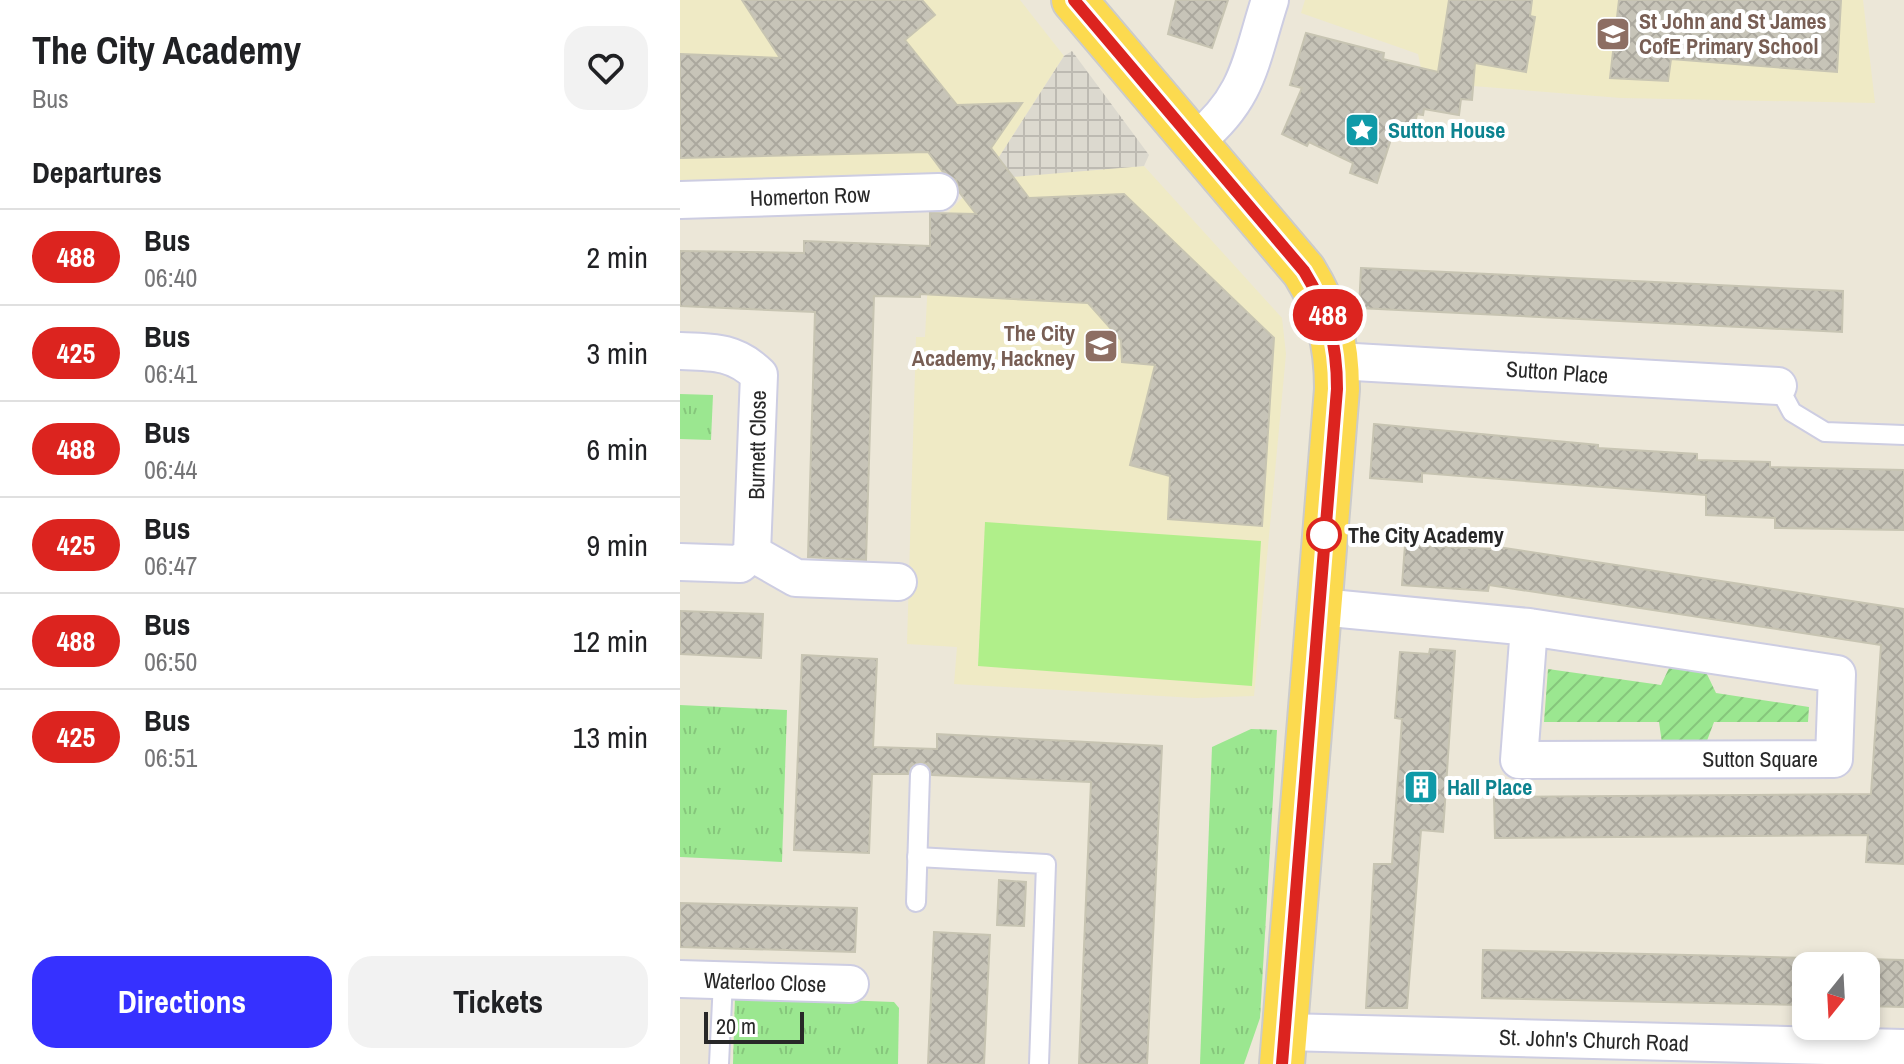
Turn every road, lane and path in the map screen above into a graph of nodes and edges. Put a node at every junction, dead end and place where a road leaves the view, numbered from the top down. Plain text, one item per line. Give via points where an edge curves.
1 (1074, 0) edge
2 (1270, 0) edge
3 (1197, 140) junction
4 (939, 192) dead end
5 (680, 200) edge
6 (680, 351) edge
7 (1337, 361) junction
8 (1778, 386) joint
9 (1904, 435) edge
10 (752, 553) junction
11 (680, 562) edge
12 (898, 582) dead end
13 (1320, 607) junction
14 (1529, 627) junction
15 (920, 774) dead end
16 (917, 857) junction
17 (916, 902) dead end
18 (680, 979) edge
19 (723, 981) junction
20 (850, 984) dead end
21 (1283, 1048) edge
22 (1904, 1048) edge
23 (719, 1064) edge
24 (1039, 1064) edge

1 - 3 highway
2 - 3 street via 1235,103
3 - 7 highway via 1304,271 1331,322
4 - 5 street, Homerton Row
6 - 10 street, Burnett Close via 725,353 744,360 759,375
7 - 8 street, Sutton Place
7 - 13 highway
8 - 9 lane via 1792,412 1825,432
10 - 11 street via 740,564
10 - 12 street via 796,578
13 - 14 street, Sutton Square
13 - 21 highway
14 - 14 street, Sutton Square via 1837,674 1834,759 1519,760
15 - 16 lane
16 - 17 lane
16 - 24 lane via 1046,864
18 - 19 street, Waterloo Close
19 - 20 street, Waterloo Close
19 - 23 lane
21 - 22 street, St. John's Church Road

